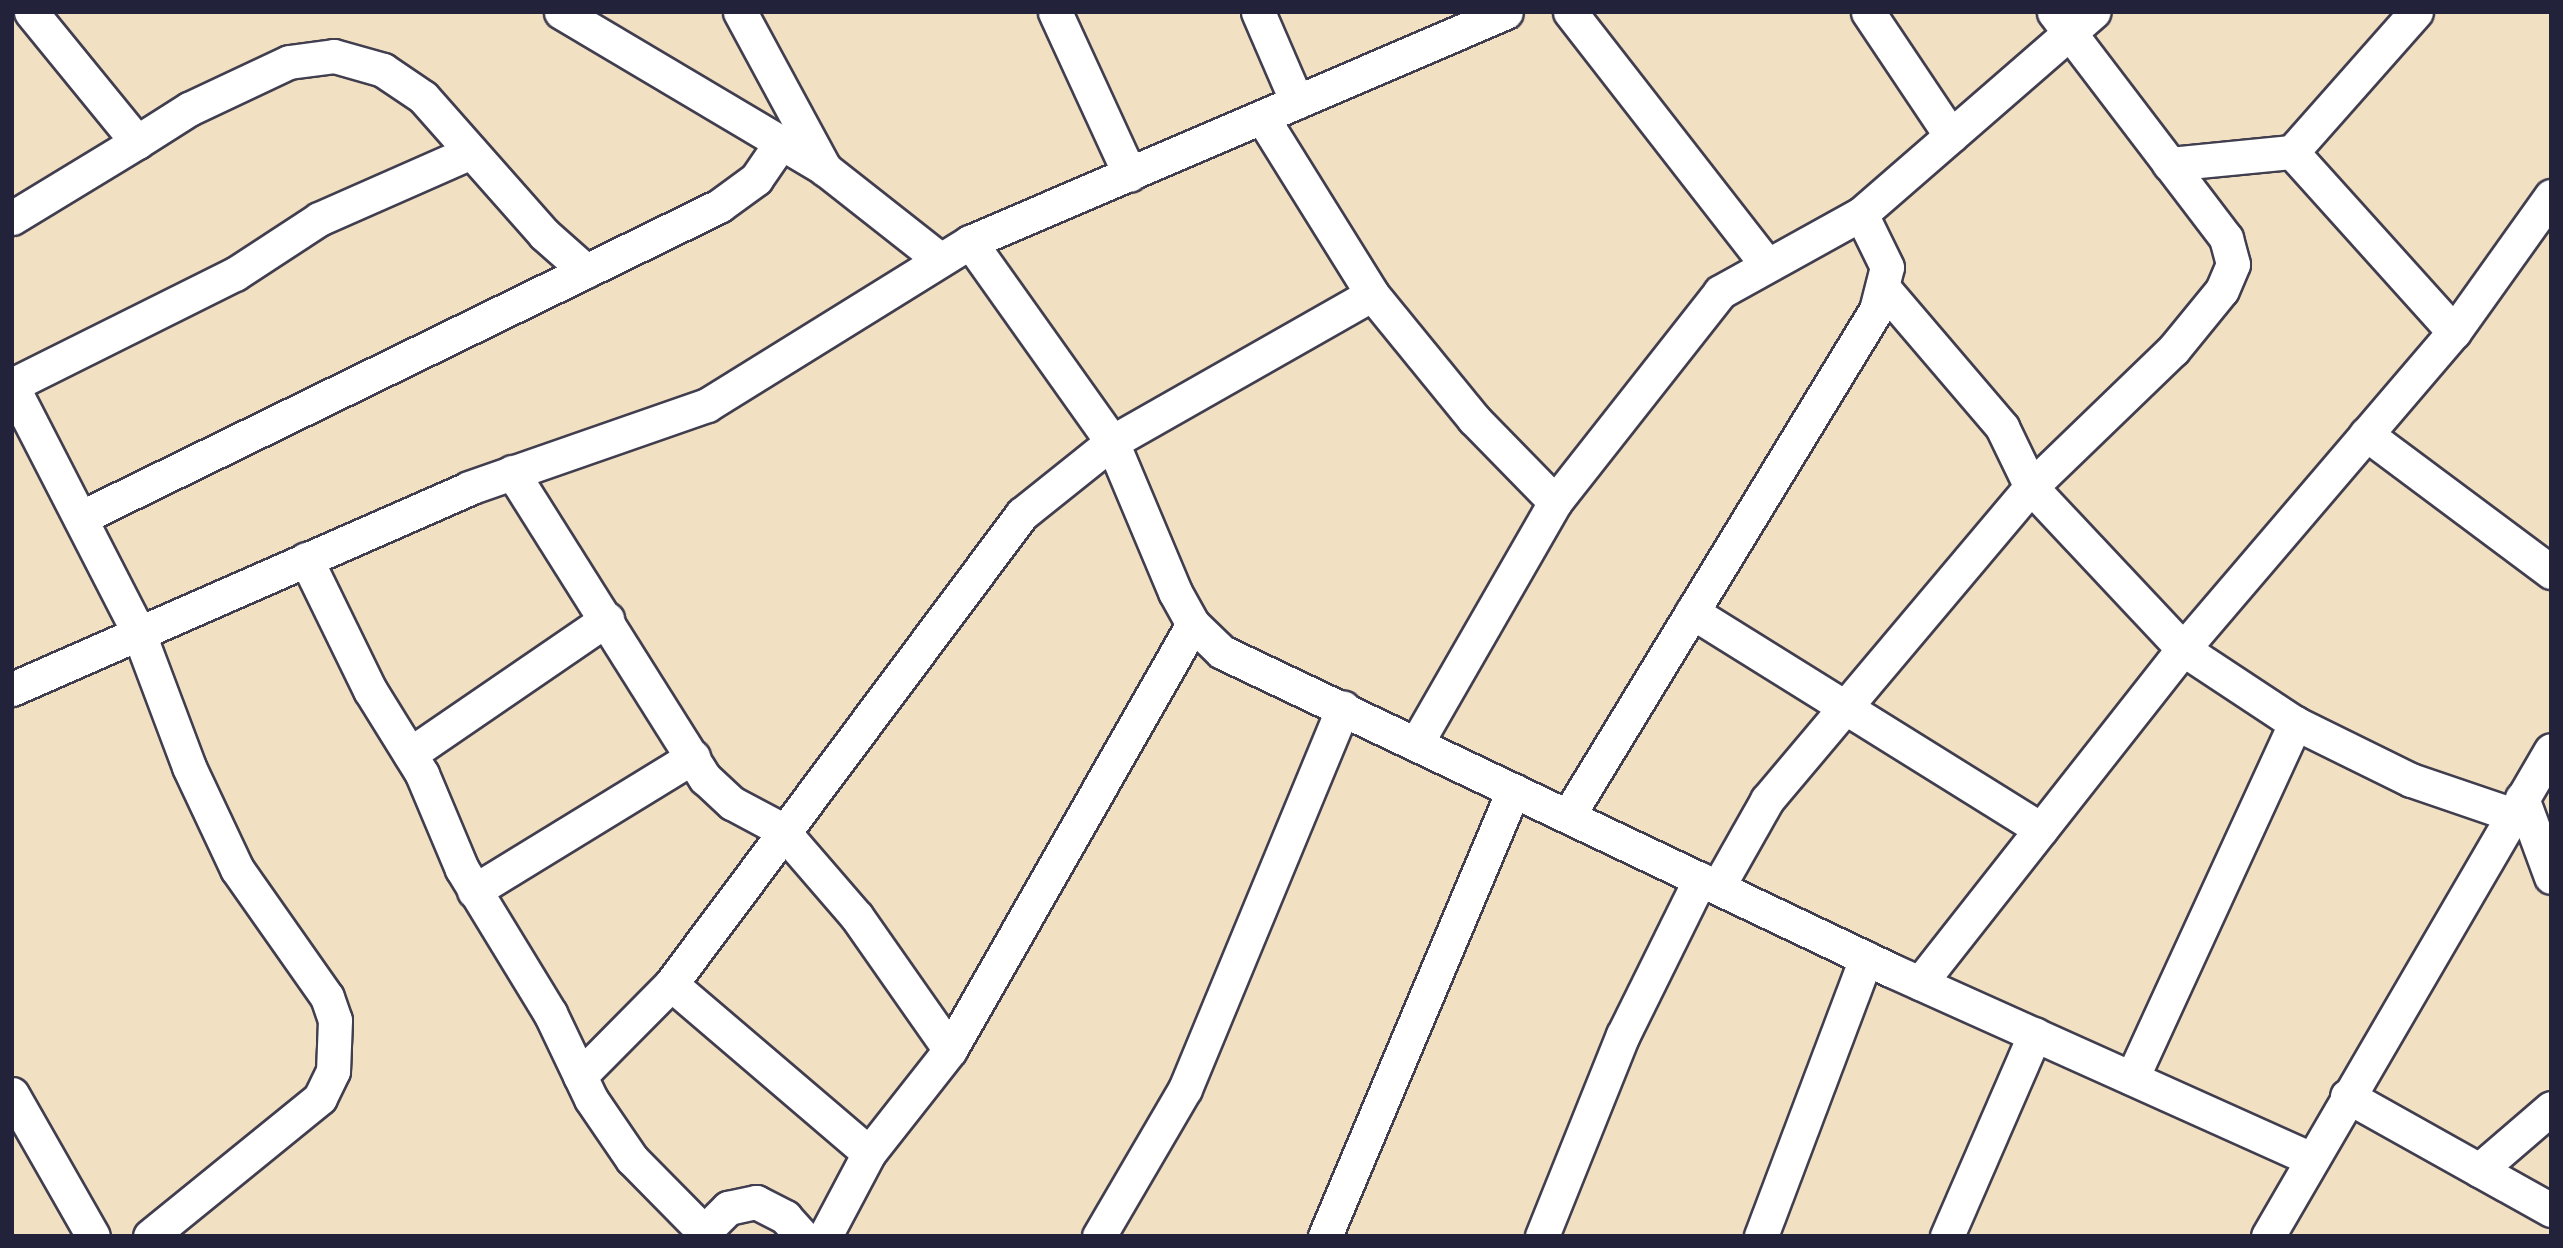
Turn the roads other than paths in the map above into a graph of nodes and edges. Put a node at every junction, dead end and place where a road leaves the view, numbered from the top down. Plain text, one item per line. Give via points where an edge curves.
1 (31, 12) edge
2 (561, 12) edge
3 (740, 12) edge
4 (1055, 12) edge
5 (1258, 12) edge
6 (1506, 12) edge
7 (1570, 12) edge
8 (1868, 12) edge
9 (2416, 12) edge
10 (2072, 19) edge
11 (1297, 102) junction
12 (1262, 117) junction
13 (1951, 136) junction
14 (137, 142) junction
15 (780, 144) junction
16 (471, 152) junction
17 (2292, 152) junction
18 (2169, 164) junction
19 (825, 169) junction
20 (1130, 175) junction
21 (2551, 197) edge
22 (1861, 214) junction
23 (12, 218) edge
24 (970, 242) junction
25 (938, 258) junction
26 (1766, 264) junction
27 (586, 271) junction
28 (1885, 291) junction
29 (1372, 294) junction
30 (2454, 332) junction
31 (12, 385) edge
32 (2367, 434) junction
33 (1112, 442) junction
34 (512, 472) junction
35 (2031, 487) junction
36 (1555, 502) junction
37 (84, 516) junction
38 (306, 559) junction
39 (2551, 572) edge
40 (1692, 612) junction
41 (607, 619) junction
42 (1193, 624) junction
43 (138, 631) junction
44 (2183, 649) junction
45 (12, 689) edge
46 (1343, 707) junction
47 (1847, 712) junction
48 (2295, 723) junction
49 (1416, 744) junction
50 (2551, 750) edge
51 (410, 754) junction
52 (693, 757) junction
53 (1513, 790) junction
54 (2518, 806) junction
55 (1568, 816) junction
56 (781, 829) junction
57 (2041, 829) junction
58 (2551, 877) edge
59 (1709, 882) junction
60 (474, 891) junction
61 (1866, 958) junction
62 (1920, 983) junction
63 (671, 984) junction
64 (2035, 1034) junction
65 (950, 1050) junction
66 (580, 1076) junction
67 (2132, 1078) junction
68 (12, 1094) edge
69 (2347, 1096) junction
70 (2551, 1108) edge
71 (869, 1153) junction
72 (2311, 1159) junction
73 (2479, 1170) junction
74 (2551, 1210) edge
75 (701, 1233) edge
76 (93, 1236) edge
77 (150, 1236) edge
78 (802, 1236) edge
79 (825, 1236) edge
80 (1099, 1236) edge
81 (1325, 1236) edge
82 (1542, 1236) edge
83 (1761, 1236) edge
84 (1947, 1236) edge
85 (2268, 1236) edge

1 - 14 street
2 - 15 street
3 - 19 street
4 - 20 street
5 - 11 street
6 - 11 street
7 - 26 street
8 - 13 street
9 - 17 street
10 - 13 street
10 - 18 street
11 - 12 street
12 - 20 street
12 - 29 street
13 - 22 street
14 - 16 street via 189,109 289,62 334,56 383,70 423,97
14 - 23 street
15 - 19 street
15 - 27 street via 745,190
16 - 27 street
16 - 31 street via 319,219 235,274
17 - 18 street
17 - 30 street
18 - 35 street via 2226,238 2233,264 2222,290 2173,350
19 - 25 street
20 - 24 street
21 - 30 street
22 - 26 street
22 - 28 street via 1886,267
24 - 25 street
24 - 33 street
25 - 34 street via 747,386 615,440
26 - 36 street via 1720,292
27 - 37 street
28 - 35 street via 2002,427
28 - 40 street
29 - 33 street
29 - 36 street via 1475,418
30 - 32 street
31 - 37 street
32 - 39 street
32 - 44 street
33 - 42 street
33 - 56 street via 1022,514
34 - 38 street
34 - 41 street
35 - 44 street
35 - 47 street
36 - 49 street
37 - 43 street
38 - 43 street
38 - 51 street via 370,690
40 - 47 street
40 - 55 street
41 - 51 street
41 - 52 street
42 - 46 street via 1222,652
42 - 65 street
43 - 45 street
43 - 77 street via 189,766 237,869 327,997 338,1041 320,1098
44 - 48 street
44 - 57 street
46 - 49 street
46 - 80 street via 1185,1089
47 - 57 street
47 - 59 street via 1767,800
48 - 54 street via 2411,780
48 - 67 street
49 - 53 street
50 - 54 street
51 - 60 street
52 - 56 street via 732,803
52 - 60 street
53 - 55 street
53 - 81 street
54 - 58 street
54 - 69 street
55 - 59 street
56 - 63 street
56 - 65 street via 858,917
57 - 62 street
59 - 61 street
59 - 82 street via 1623,1035
60 - 66 street via 550,1013
61 - 62 street
61 - 83 street
62 - 64 street
63 - 66 street
63 - 71 street via 740,1036
64 - 67 street
64 - 84 street
65 - 71 street
66 - 75 street via 632,1159
67 - 72 street
68 - 76 street
69 - 72 street
69 - 73 street
70 - 73 street
71 - 79 street
72 - 85 street
73 - 74 street
75 - 78 street via 728,1208 756,1202 785,1217

